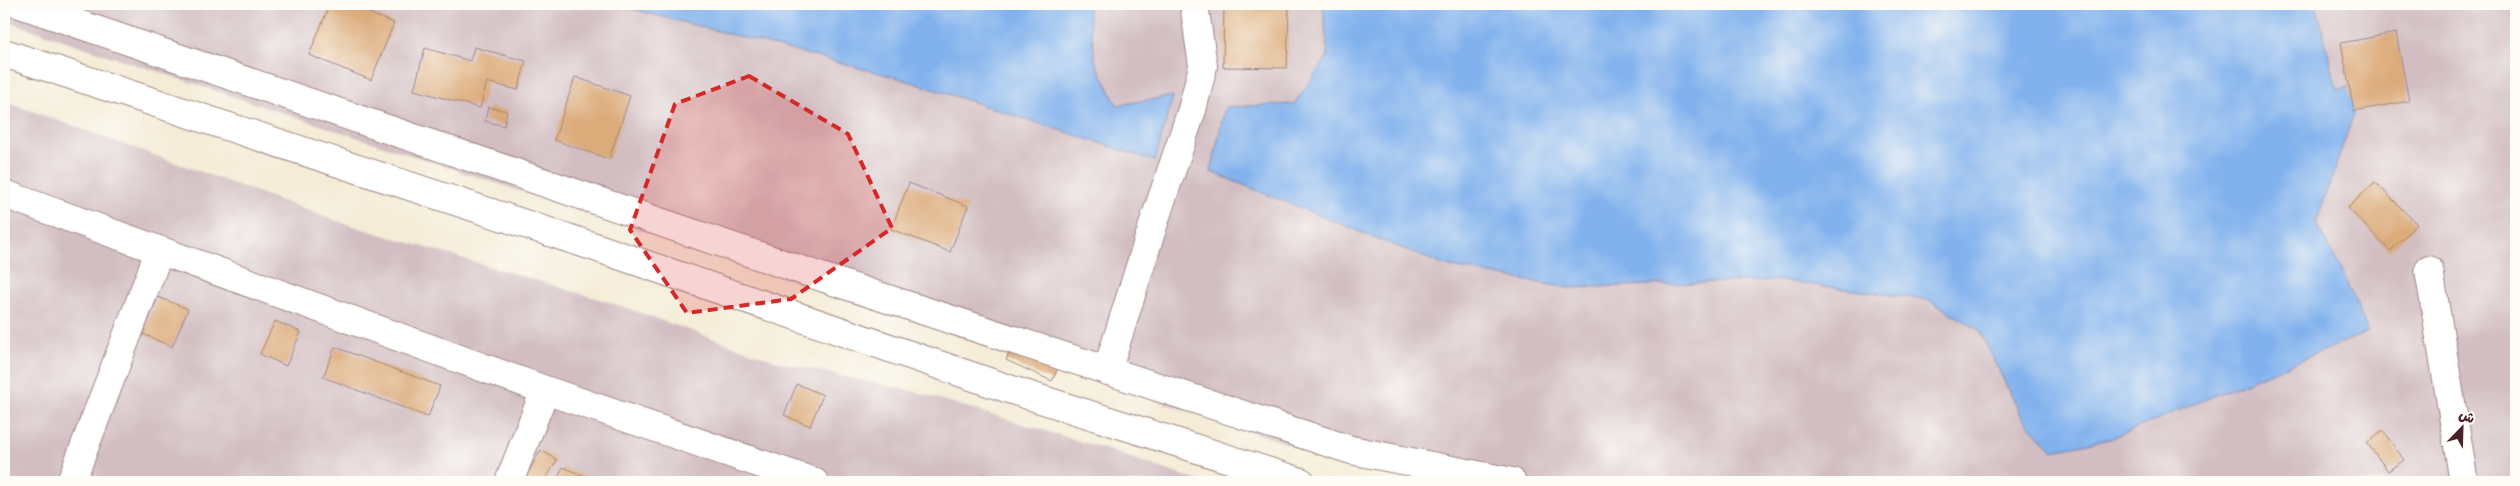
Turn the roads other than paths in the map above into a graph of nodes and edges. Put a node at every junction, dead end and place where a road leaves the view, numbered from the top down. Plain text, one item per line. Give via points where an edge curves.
1 (20, 4) edge
2 (1194, 4) edge
3 (4, 53) edge
4 (4, 194) edge
5 (159, 252) junction
6 (2429, 270) dead end
7 (1107, 372) junction
8 (545, 390) junction
9 (71, 482) edge
10 (509, 482) edge
11 (814, 482) edge
12 (1300, 482) edge
13 (1512, 482) edge
14 (2464, 482) edge

1 - 7 lane
2 - 7 lane via 1203,66 1192,110
3 - 12 lane via 592,246 1012,390
4 - 5 lane
5 - 8 lane
5 - 9 lane
6 - 14 lane
7 - 13 lane via 1351,450
8 - 10 lane
8 - 11 lane

